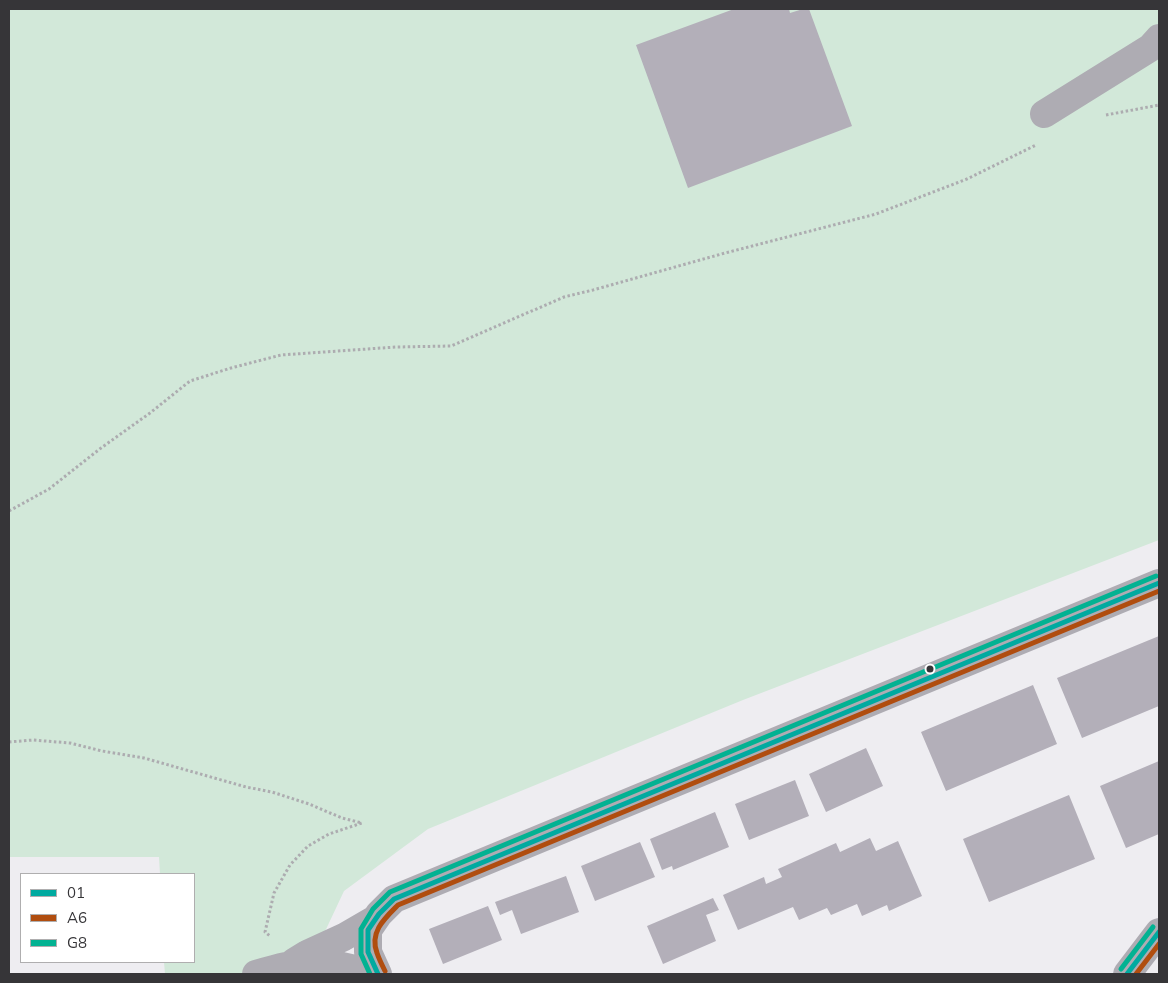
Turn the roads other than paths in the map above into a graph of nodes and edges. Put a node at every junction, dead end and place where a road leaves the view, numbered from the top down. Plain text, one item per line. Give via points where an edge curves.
1 (1159, 38) edge
2 (1044, 114) dead end
3 (1159, 583) edge
4 (375, 919) junction
5 (1159, 932) edge
6 (288, 965) junction
7 (256, 974) edge
8 (372, 974) edge
9 (378, 974) edge
10 (1126, 974) edge

1 - 2 street via 1150,48
3 - 4 street via 394,899
4 - 6 street
4 - 9 street via 368,930 368,952
5 - 10 street
6 - 7 street
6 - 8 street via 321,963

